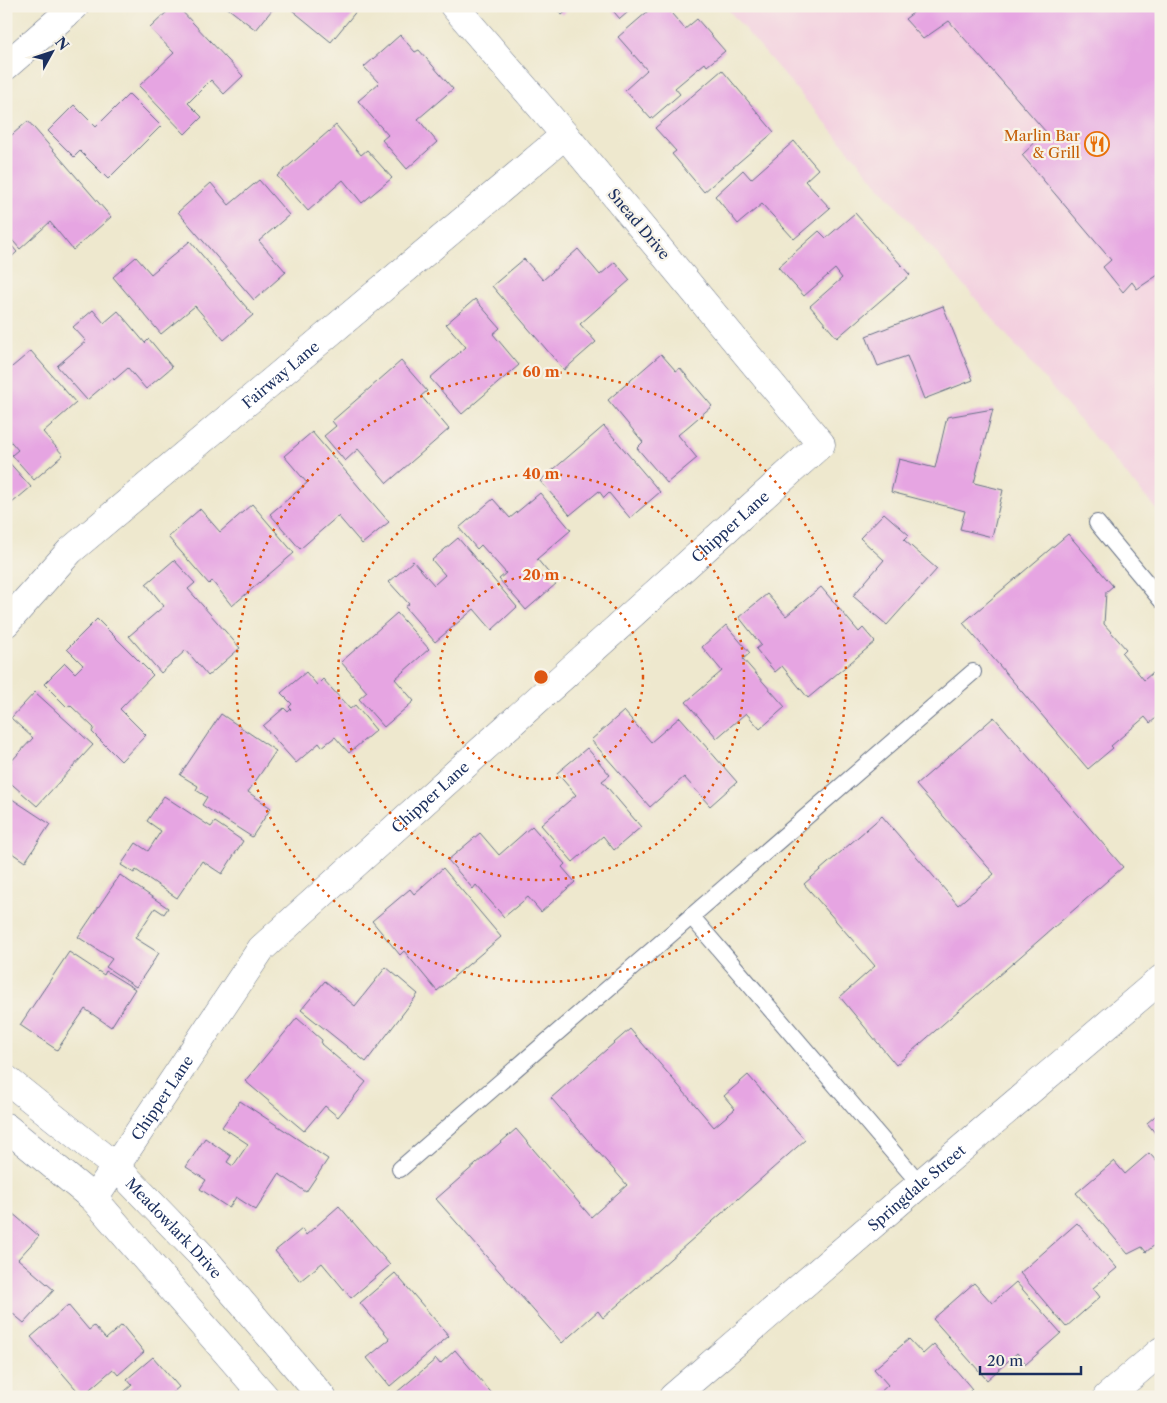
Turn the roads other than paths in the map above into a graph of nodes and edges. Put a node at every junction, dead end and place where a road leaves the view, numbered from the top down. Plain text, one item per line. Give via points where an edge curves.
1 (75, 6) edge
2 (454, 6) edge
3 (6, 66) edge
4 (564, 135) junction
5 (821, 444) joint
6 (1097, 523) dead end
7 (1161, 600) edge
8 (6, 623) edge
9 (973, 672) dead end
10 (691, 916) junction
11 (1161, 979) edge
12 (6, 1079) edge
13 (6, 1127) edge
14 (116, 1167) junction
15 (400, 1169) dead end
16 (920, 1184) junction
17 (94, 1199) junction
18 (1161, 1351) edge
19 (1110, 1396) edge
20 (265, 1397) edge
21 (322, 1397) edge
22 (673, 1397) edge

1 - 3 street
2 - 4 street, Snead Drive
4 - 5 street, Snead Drive
4 - 8 street, Fairway Lane via 70,551
5 - 14 street, Chipper Lane via 261,949
6 - 7 lane
9 - 10 lane
10 - 15 lane
10 - 16 lane
11 - 16 street, Springdale Street
12 - 14 street, Meadowlark Drive
13 - 17 street
14 - 17 street, Chipper Lane
14 - 21 street, Meadowlark Drive via 202,1256
16 - 22 street, Springdale Street
17 - 20 street
18 - 19 street

